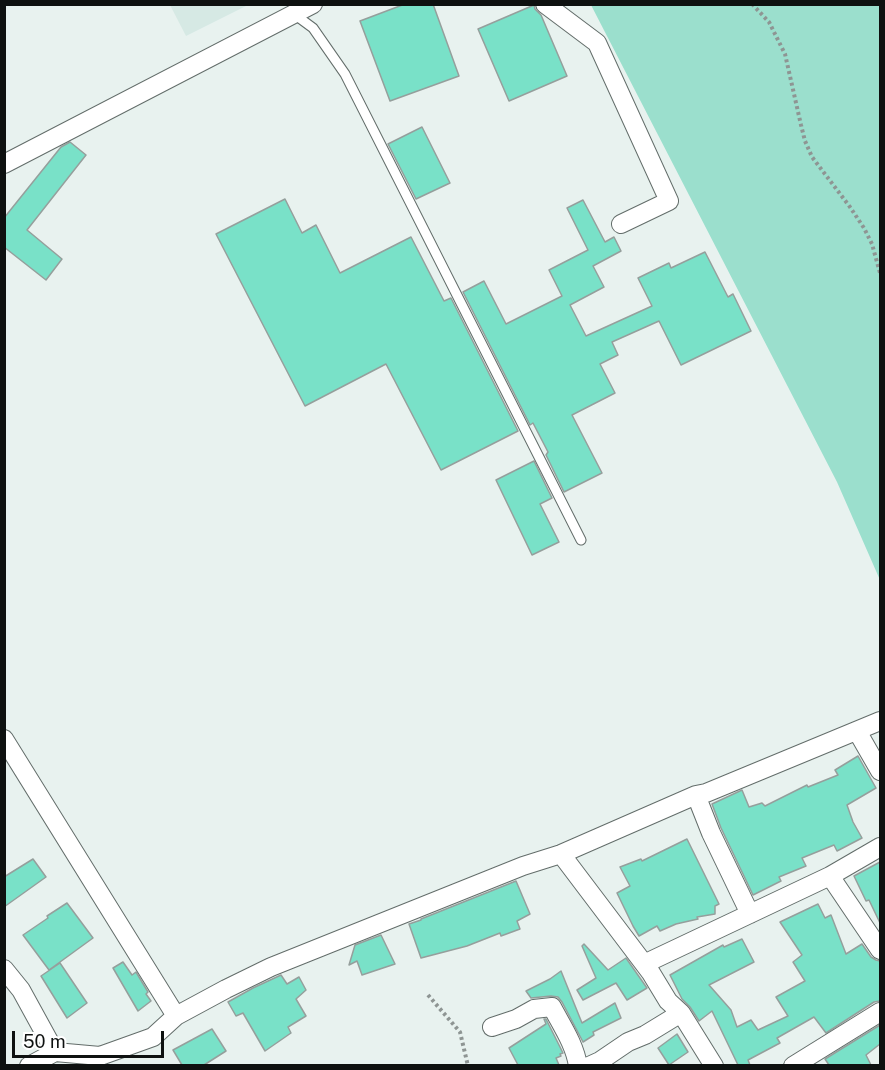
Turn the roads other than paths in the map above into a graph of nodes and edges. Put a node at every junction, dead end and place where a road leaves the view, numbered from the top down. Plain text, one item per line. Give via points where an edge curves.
1 (313, 4) edge
2 (545, 4) edge
3 (294, 14) junction
4 (4, 164) edge
5 (621, 224) dead end
6 (581, 540) dead end
7 (880, 721) edge
8 (857, 731) junction
9 (4, 739) edge
10 (880, 771) edge
11 (696, 795) junction
12 (880, 847) edge
13 (561, 854) junction
14 (830, 876) junction
15 (750, 914) junction
16 (880, 950) edge
17 (644, 964) junction
18 (4, 969) edge
19 (880, 1012) edge
20 (681, 1013) junction
21 (176, 1016) junction
22 (492, 1027) dead end
23 (55, 1052) junction
24 (29, 1065) edge
25 (578, 1065) edge
26 (589, 1065) edge
27 (714, 1065) edge
28 (793, 1065) edge

1 - 3 street
2 - 5 street via 597,43 669,201
3 - 4 street
3 - 6 lane via 314,28 345,75
7 - 8 street
8 - 10 street
8 - 11 street
9 - 21 street
11 - 13 street
11 - 15 street
12 - 14 street
13 - 17 street
13 - 21 street via 271,967
14 - 15 street
14 - 16 street
15 - 17 street
17 - 20 street via 668,1001
18 - 23 street via 21,990
19 - 28 street
20 - 26 street
20 - 27 street
21 - 23 street via 153,1037 100,1056
22 - 25 street via 534,1009 552,1007 573,1046
23 - 24 street

